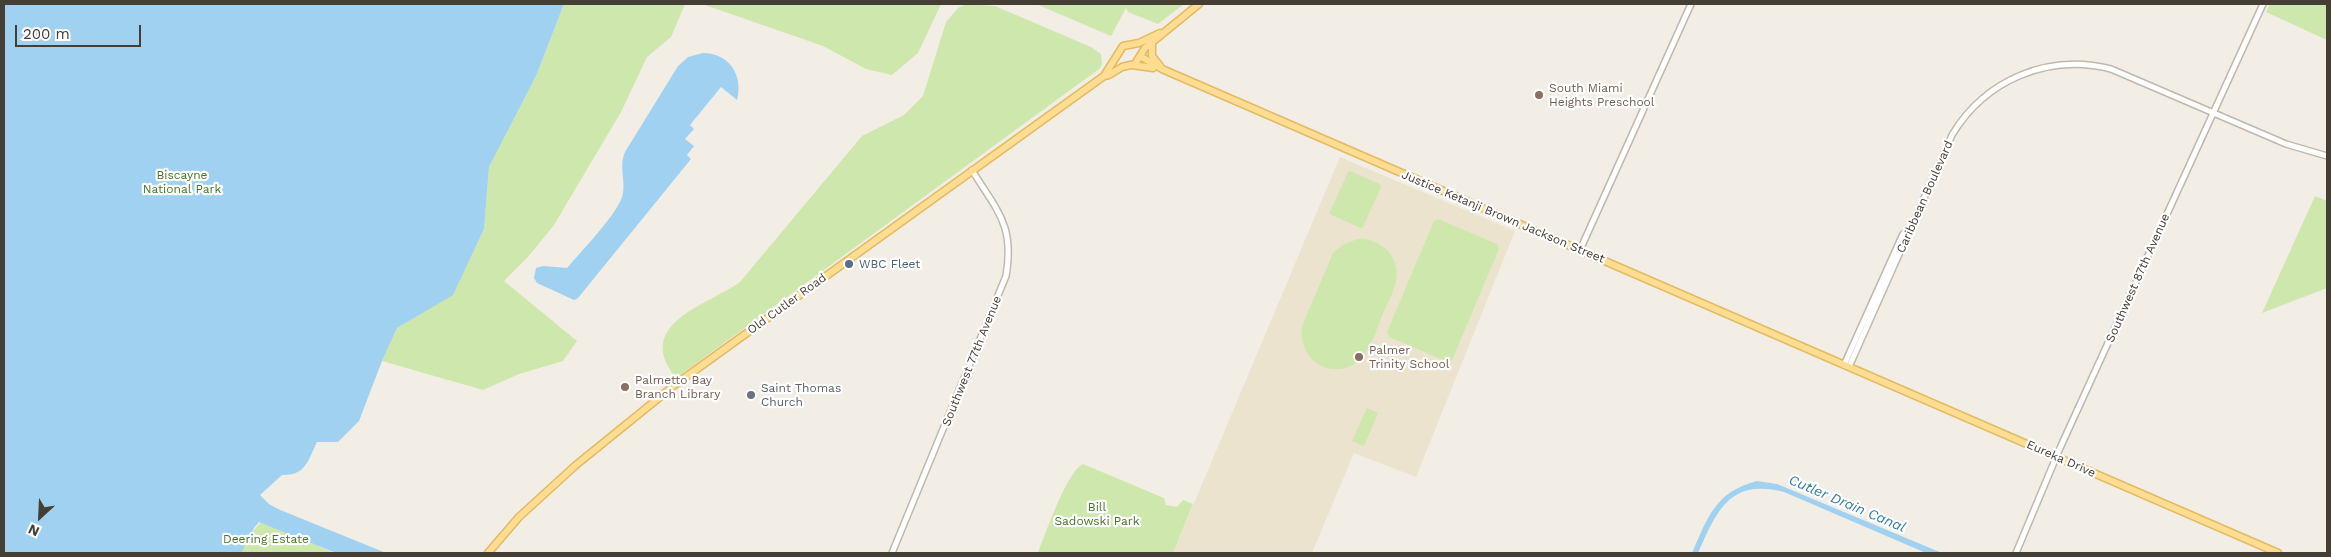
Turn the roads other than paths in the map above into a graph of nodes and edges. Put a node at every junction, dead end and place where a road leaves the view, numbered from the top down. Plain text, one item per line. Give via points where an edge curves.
1 (1199, 4) edge
2 (1692, 4) edge
3 (2262, 4) edge
4 (1160, 33) junction
5 (1152, 43) junction
6 (1131, 45) junction
7 (1119, 55) junction
8 (1140, 56) junction
9 (1131, 65) junction
10 (1162, 69) junction
11 (1104, 76) junction
12 (2213, 112) junction
13 (2327, 156) edge
14 (972, 170) junction
15 (1580, 250) junction
16 (1846, 366) junction
17 (2056, 458) junction
18 (488, 553) edge
19 (892, 553) edge
20 (2016, 553) edge
21 (2278, 553) edge

1 - 4 main road
2 - 15 street
3 - 12 street, Southwest 87th Avenue
4 - 5 main road
4 - 6 main road
5 - 8 main road
5 - 10 main road via 1152,56
6 - 7 main road via 1122,47
6 - 8 main road
7 - 9 main road via 1123,62
7 - 11 main road, Old Cutler Road
8 - 9 main road
8 - 10 main road, Justice Ketanji Brown Jackson Street
9 - 10 main road, Justice Ketanji Brown Jackson Street
9 - 11 main road, Old Cutler Road
10 - 15 main road, Justice Ketanji Brown Jackson Street
11 - 14 main road, Old Cutler Road
12 - 13 street, Caribbean Boulevard via 2286,144
12 - 16 street, Caribbean Boulevard via 2129,74 2105,67 2064,64 2037,69 1994,89 1965,116 1949,140 1908,230 1903,234
12 - 17 street, Southwest 87th Avenue
14 - 18 main road, Old Cutler Road via 714,356 620,428 547,491
14 - 19 street, Southwest 77th Avenue via 1002,218 1009,246 1006,276
15 - 16 main road, Justice Ketanji Brown Jackson Street
16 - 17 main road, Eureka Drive
17 - 20 street, Southwest 87th Avenue
17 - 21 main road, Eureka Drive

